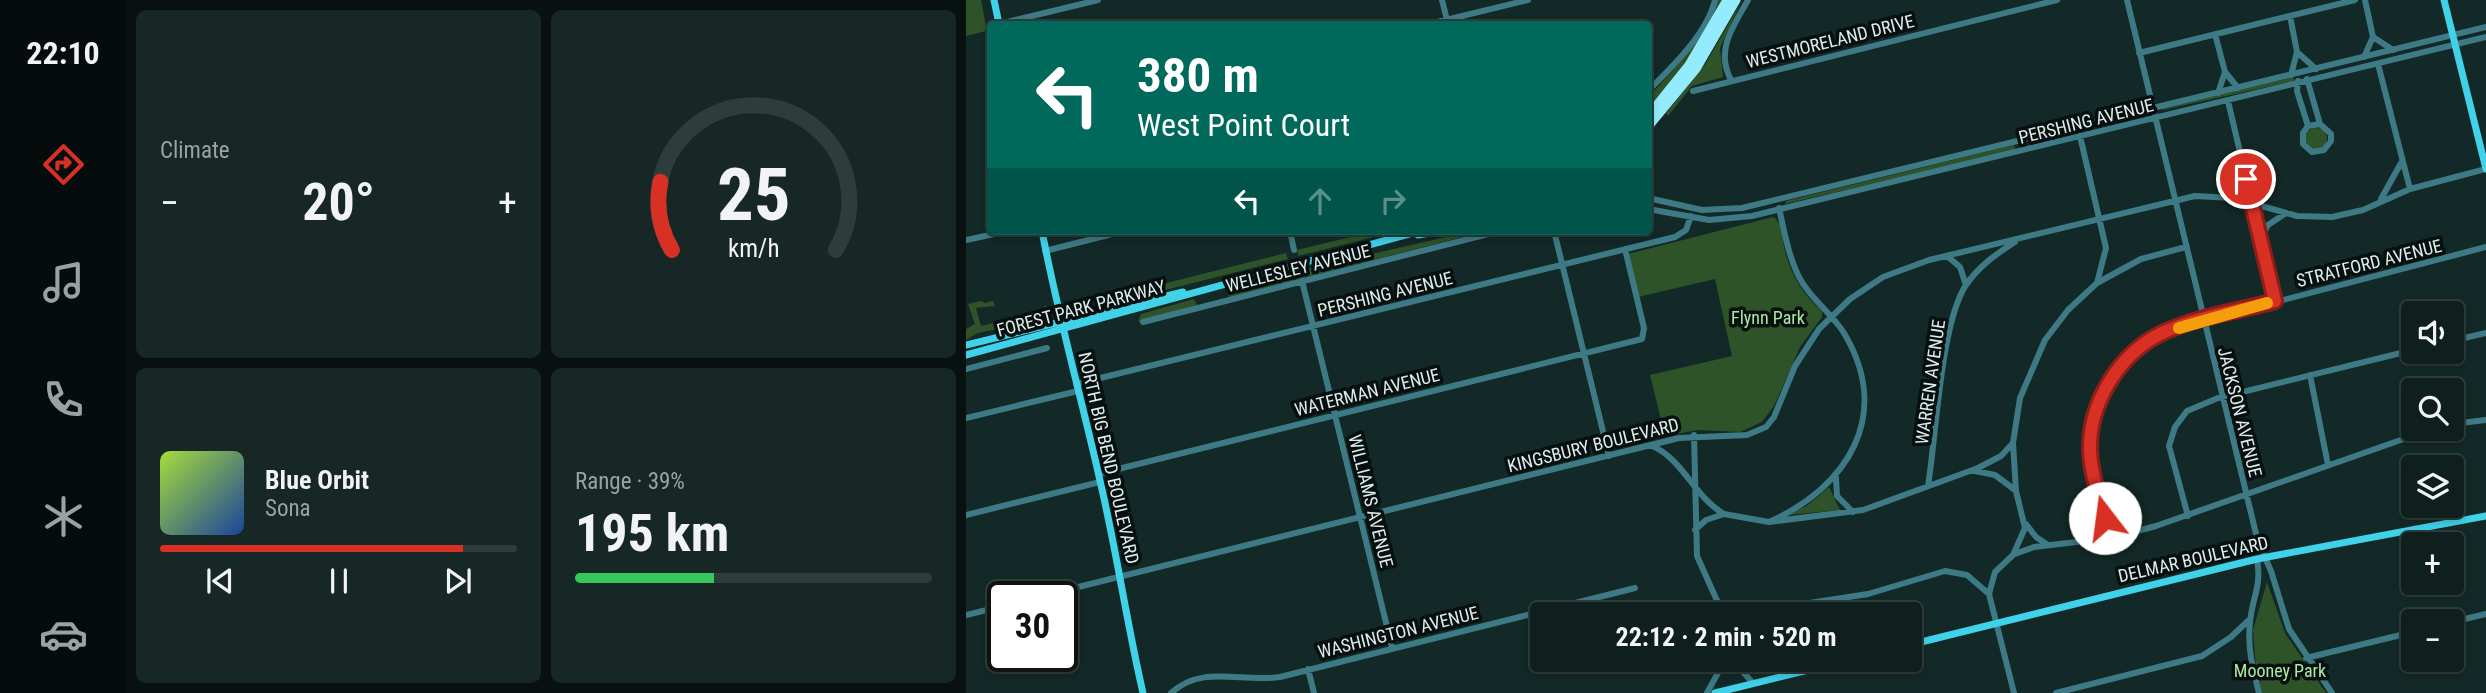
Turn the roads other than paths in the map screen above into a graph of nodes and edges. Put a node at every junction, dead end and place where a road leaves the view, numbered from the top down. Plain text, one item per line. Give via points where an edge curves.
1 (994, 0) edge
2 (1098, 0) edge
3 (1442, 0) edge
4 (1528, 0) edge
5 (1715, 0) edge
6 (1727, 0) edge
7 (1736, 0) edge
8 (1748, 0) edge
9 (2057, 0) edge
10 (2127, 0) edge
11 (2355, 0) edge
12 (2365, 0) edge
13 (2444, 0) edge
14 (2290, 16) junction
15 (1447, 20) junction
16 (998, 21) edge
17 (1011, 21) edge
18 (1442, 21) edge
19 (2486, 27) edge
20 (2215, 34) junction
21 (2453, 36) junction
22 (2373, 37) junction
23 (2486, 37) edge
24 (2455, 45) junction
25 (2393, 50) junction
26 (2297, 52) junction
27 (2139, 53) junction
28 (2364, 58) junction
29 (2378, 64) junction
30 (2316, 69) junction
31 (2225, 72) junction
32 (2301, 73) junction
33 (2291, 75) junction
34 (1731, 80) junction
35 (2308, 81) junction
36 (2297, 84) junction
37 (1652, 87) edge
38 (2238, 88) junction
39 (1693, 90) dead end
40 (2218, 93) junction
41 (2228, 101) junction
42 (2153, 109) junction
43 (1652, 111) edge
44 (2155, 119) junction
45 (1652, 122) edge
46 (2320, 124) junction
47 (2308, 126) junction
48 (2078, 127) junction
49 (2081, 137) junction
50 (2402, 161) junction
51 (2486, 169) edge
52 (2410, 189) junction
53 (1652, 199) edge
54 (2175, 199) junction
55 (1776, 200) junction
56 (2252, 201) junction
57 (2375, 204) junction
58 (1692, 209) junction
59 (1779, 209) junction
60 (1652, 210) edge
61 (2286, 213) junction
62 (1691, 218) junction
63 (2102, 219) junction
64 (989, 235) edge
65 (1043, 235) edge
66 (1108, 235) edge
67 (1291, 235) edge
68 (1406, 235) edge
69 (1417, 235) edge
70 (1484, 235) edge
71 (1555, 235) edge
72 (1393, 239) junction
73 (2019, 239) junction
74 (2260, 239) junction
75 (966, 240) edge
76 (2186, 247) junction
77 (2486, 247) edge
78 (1625, 249) junction
79 (1294, 250) dead end
80 (1045, 251) junction
81 (1947, 256) junction
82 (1563, 264) junction
83 (1302, 281) junction
84 (2097, 283) junction
85 (1966, 285) junction
86 (1204, 289) junction
87 (2275, 301) junction
88 (1832, 316) junction
89 (1060, 321) junction
90 (2204, 321) junction
91 (1143, 322) dead end
92 (1313, 327) junction
93 (1062, 331) junction
94 (2486, 333) edge
95 (2464, 338) edge
96 (966, 345) edge
97 (1047, 348) dead end
98 (1584, 353) junction
99 (2401, 354) edge
100 (966, 355) edge
101 (966, 369) edge
102 (2310, 375) junction
103 (1077, 388) junction
104 (2222, 397) junction
105 (1335, 415) junction
106 (966, 418) edge
107 (2486, 420) edge
108 (2464, 423) edge
109 (1694, 435) junction
110 (2401, 440) edge
111 (2013, 443) junction
112 (1650, 445) junction
113 (1609, 456) junction
114 (2328, 466) junction
115 (1970, 471) junction
116 (1837, 476) junction
117 (1099, 478) junction
118 (1928, 486) junction
119 (1693, 488) junction
120 (2016, 491) junction
121 (2246, 496) junction
122 (1853, 512) junction
123 (966, 514) edge
124 (1724, 514) junction
125 (2188, 516) junction
126 (2486, 516) edge
127 (1359, 517) junction
128 (2025, 521) junction
129 (1769, 522) junction
130 (1695, 530) junction
131 (2110, 538) junction
132 (2050, 546) junction
133 (2013, 555) junction
134 (2266, 557) junction
135 (2257, 559) junction
136 (1121, 576) junction
137 (1078, 587) edge
138 (1635, 588) dead end
139 (1989, 594) junction
140 (1717, 602) edge
141 (1816, 602) edge
142 (987, 610) edge
143 (2486, 614) edge
144 (966, 615) edge
145 (2250, 619) junction
146 (2464, 619) edge
147 (1997, 623) junction
148 (2401, 635) edge
149 (1922, 642) edge
150 (1392, 647) junction
151 (2306, 658) junction
152 (1308, 669) junction
153 (1718, 672) edge
154 (1743, 672) edge
155 (1799, 672) edge
156 (1754, 683) junction
157 (1143, 693) edge
158 (1171, 693) edge
159 (1314, 693) edge
160 (1707, 693) edge
161 (1715, 693) edge
162 (2014, 693) edge
163 (2056, 693) edge
164 (2259, 693) edge
165 (2332, 693) edge

1 - 16 main road
2 - 17 street
3 - 15 street
4 - 15 street
5 - 37 street via 1690,44
6 - 43 highway via 1679,80
7 - 45 highway via 1688,80
8 - 34 street via 1725,44 1724,62
9 - 34 street, WESTMORELAND DRIVE
10 - 27 street, JACKSON AVENUE
11 - 14 street
12 - 22 street
13 - 21 main road
14 - 20 street
14 - 26 street
15 - 18 street
19 - 21 street, PERSHING AVENUE
20 - 27 street
20 - 31 street
21 - 24 main road
21 - 25 street, PERSHING AVENUE
22 - 25 street
22 - 28 street
23 - 24 street, PERSHING AVENUE
24 - 29 street, PERSHING AVENUE
24 - 51 main road
25 - 28 street, PERSHING AVENUE
26 - 30 street
26 - 33 street
27 - 42 street, JACKSON AVENUE
28 - 30 street, PERSHING AVENUE
29 - 35 street, PERSHING AVENUE
29 - 50 street
30 - 32 street, PERSHING AVENUE
31 - 38 street
31 - 40 street
32 - 33 street, PERSHING AVENUE
32 - 35 street
32 - 36 street
33 - 38 street, PERSHING AVENUE
34 - 39 street, WESTMORELAND DRIVE
35 - 36 street, PERSHING AVENUE
35 - 46 street
36 - 41 street, PERSHING AVENUE
36 - 47 street
38 - 40 street, PERSHING AVENUE
40 - 42 street, PERSHING AVENUE
41 - 44 street, PERSHING AVENUE
41 - 56 street
42 - 44 street, JACKSON AVENUE
42 - 48 street, PERSHING AVENUE
44 - 49 street, PERSHING AVENUE
44 - 54 street, JACKSON AVENUE
46 - 47 street
46 - 47 street via 2329,131 2331,141 2317,152 2303,144
48 - 49 street
48 - 55 street, PERSHING AVENUE
49 - 59 street, PERSHING AVENUE
49 - 63 street
50 - 52 street
50 - 57 street
51 - 52 street, KINGSBURY BOULEVARD
52 - 57 street, KINGSBURY BOULEVARD
53 - 58 street, PERSHING AVENUE
54 - 56 street, KINGSBURY BOULEVARD via 2214,196
54 - 63 street, KINGSBURY BOULEVARD
54 - 76 street, JACKSON AVENUE
55 - 58 street, PERSHING AVENUE via 1729,210
55 - 59 street
56 - 61 street, KINGSBURY BOULEVARD
56 - 74 street
57 - 61 street, KINGSBURY BOULEVARD via 2351,215 2332,217
58 - 62 street
59 - 62 street, PERSHING AVENUE via 1729,220
59 - 88 street via 1797,273
60 - 62 street, PERSHING AVENUE
61 - 74 street via 2268,225
62 - 78 street, PERSHING AVENUE via 1680,235
63 - 73 street, KINGSBURY BOULEVARD
63 - 84 street via 2106,248
64 - 75 street
65 - 80 main road, NORTH BIG BEND BOULEVARD
66 - 80 street
67 - 79 street
68 - 72 main road, FOREST PARK PARKWAY
69 - 72 main road, FOREST PARK PARKWAY
70 - 83 street, WELLESLEY AVENUE
71 - 82 street
72 - 86 main road, FOREST PARK PARKWAY
73 - 81 street, KINGSBURY BOULEVARD
73 - 85 street, WARREN AVENUE via 1983,265
74 - 87 street
76 - 84 street via 2141,259
76 - 90 street, JACKSON AVENUE
77 - 87 street, STRATFORD AVENUE
78 - 82 street, PERSHING AVENUE
78 - 98 street, WATERMAN AVENUE via 1644,328 1642,339
80 - 89 main road, NORTH BIG BEND BOULEVARD
81 - 85 street via 1960,267
81 - 88 street, KINGSBURY BOULEVARD via 1883,277
82 - 92 street, PERSHING AVENUE
82 - 98 street
83 - 91 street, WELLESLEY AVENUE
83 - 92 street, WILLIAMS AVENUE
84 - 111 street via 2068,310 2038,355 2020,398
85 - 118 street, WARREN AVENUE via 1951,327
86 - 89 main road, FOREST PARK PARKWAY
86 - 93 main road, FOREST PARK PARKWAY
87 - 90 street, STRATFORD AVENUE
88 - 109 street, KINGSBURY BOULEVARD via 1794,366 1766,426 1748,435
88 - 116 street via 1853,351 1864,389 1859,434
89 - 93 main road, NORTH BIG BEND BOULEVARD
89 - 96 main road, FOREST PARK PARKWAY
90 - 104 street, JACKSON AVENUE
90 - 131 street, STRATFORD AVENUE via 2162,333 2140,348 2112,377 2102,396 2090,448
92 - 103 street, PERSHING AVENUE
92 - 105 street, WILLIAMS AVENUE
93 - 100 main road, FOREST PARK PARKWAY
93 - 103 main road, NORTH BIG BEND BOULEVARD
94 - 95 street
97 - 101 street
98 - 105 street, WATERMAN AVENUE
98 - 113 street
99 - 102 street
102 - 104 street
102 - 114 street
103 - 106 street, PERSHING AVENUE
103 - 117 main road, NORTH BIG BEND BOULEVARD
104 - 121 street, JACKSON AVENUE
104 - 125 street via 2187,411 2171,436 2170,458
105 - 117 street, WATERMAN AVENUE
105 - 127 street, WILLIAMS AVENUE
107 - 108 street
109 - 112 street, KINGSBURY BOULEVARD
109 - 119 street
110 - 114 street
111 - 115 street via 2001,456
111 - 120 street
112 - 113 street, KINGSBURY BOULEVARD
112 - 119 street via 1677,463
113 - 127 street, KINGSBURY BOULEVARD
114 - 121 street
115 - 118 street
115 - 120 street via 1995,475
116 - 122 street via 1837,496
116 - 129 street via 1814,497
117 - 123 street, WATERMAN AVENUE
117 - 136 main road, NORTH BIG BEND BOULEVARD
118 - 122 street
119 - 124 street
119 - 130 street
120 - 128 street
121 - 125 street
121 - 134 street, JACKSON AVENUE
122 - 129 street
124 - 129 street
124 - 130 street
125 - 131 street
126 - 134 main road, DELMAR BOULEVARD
127 - 136 street, KINGSBURY BOULEVARD
127 - 150 street, WILLIAMS AVENUE
128 - 132 street via 2036,537
128 - 133 street
130 - 140 street via 1701,567
131 - 132 street
132 - 133 street
133 - 139 street via 1995,572
134 - 135 main road, DELMAR BOULEVARD
134 - 151 street, JACKSON AVENUE via 2286,622
135 - 145 street via 2260,582
135 - 147 main road, DELMAR BOULEVARD
136 - 137 street, KINGSBURY BOULEVARD
136 - 157 main road, NORTH BIG BEND BOULEVARD via 1123,607
138 - 150 street, WASHINGTON AVENUE
139 - 141 street via 1967,575 1945,570 1868,594
139 - 147 street
142 - 144 street
143 - 146 street
145 - 163 street via 2202,656
145 - 164 street via 2250,655
147 - 149 main road, DELMAR BOULEVARD
147 - 162 street
148 - 151 street
150 - 152 street, WASHINGTON AVENUE
151 - 165 street, JACKSON AVENUE
152 - 158 street, WASHINGTON AVENUE via 1259,680 1205,675 1186,680
152 - 159 street
153 - 160 street
154 - 156 street
155 - 156 main road
156 - 161 main road

